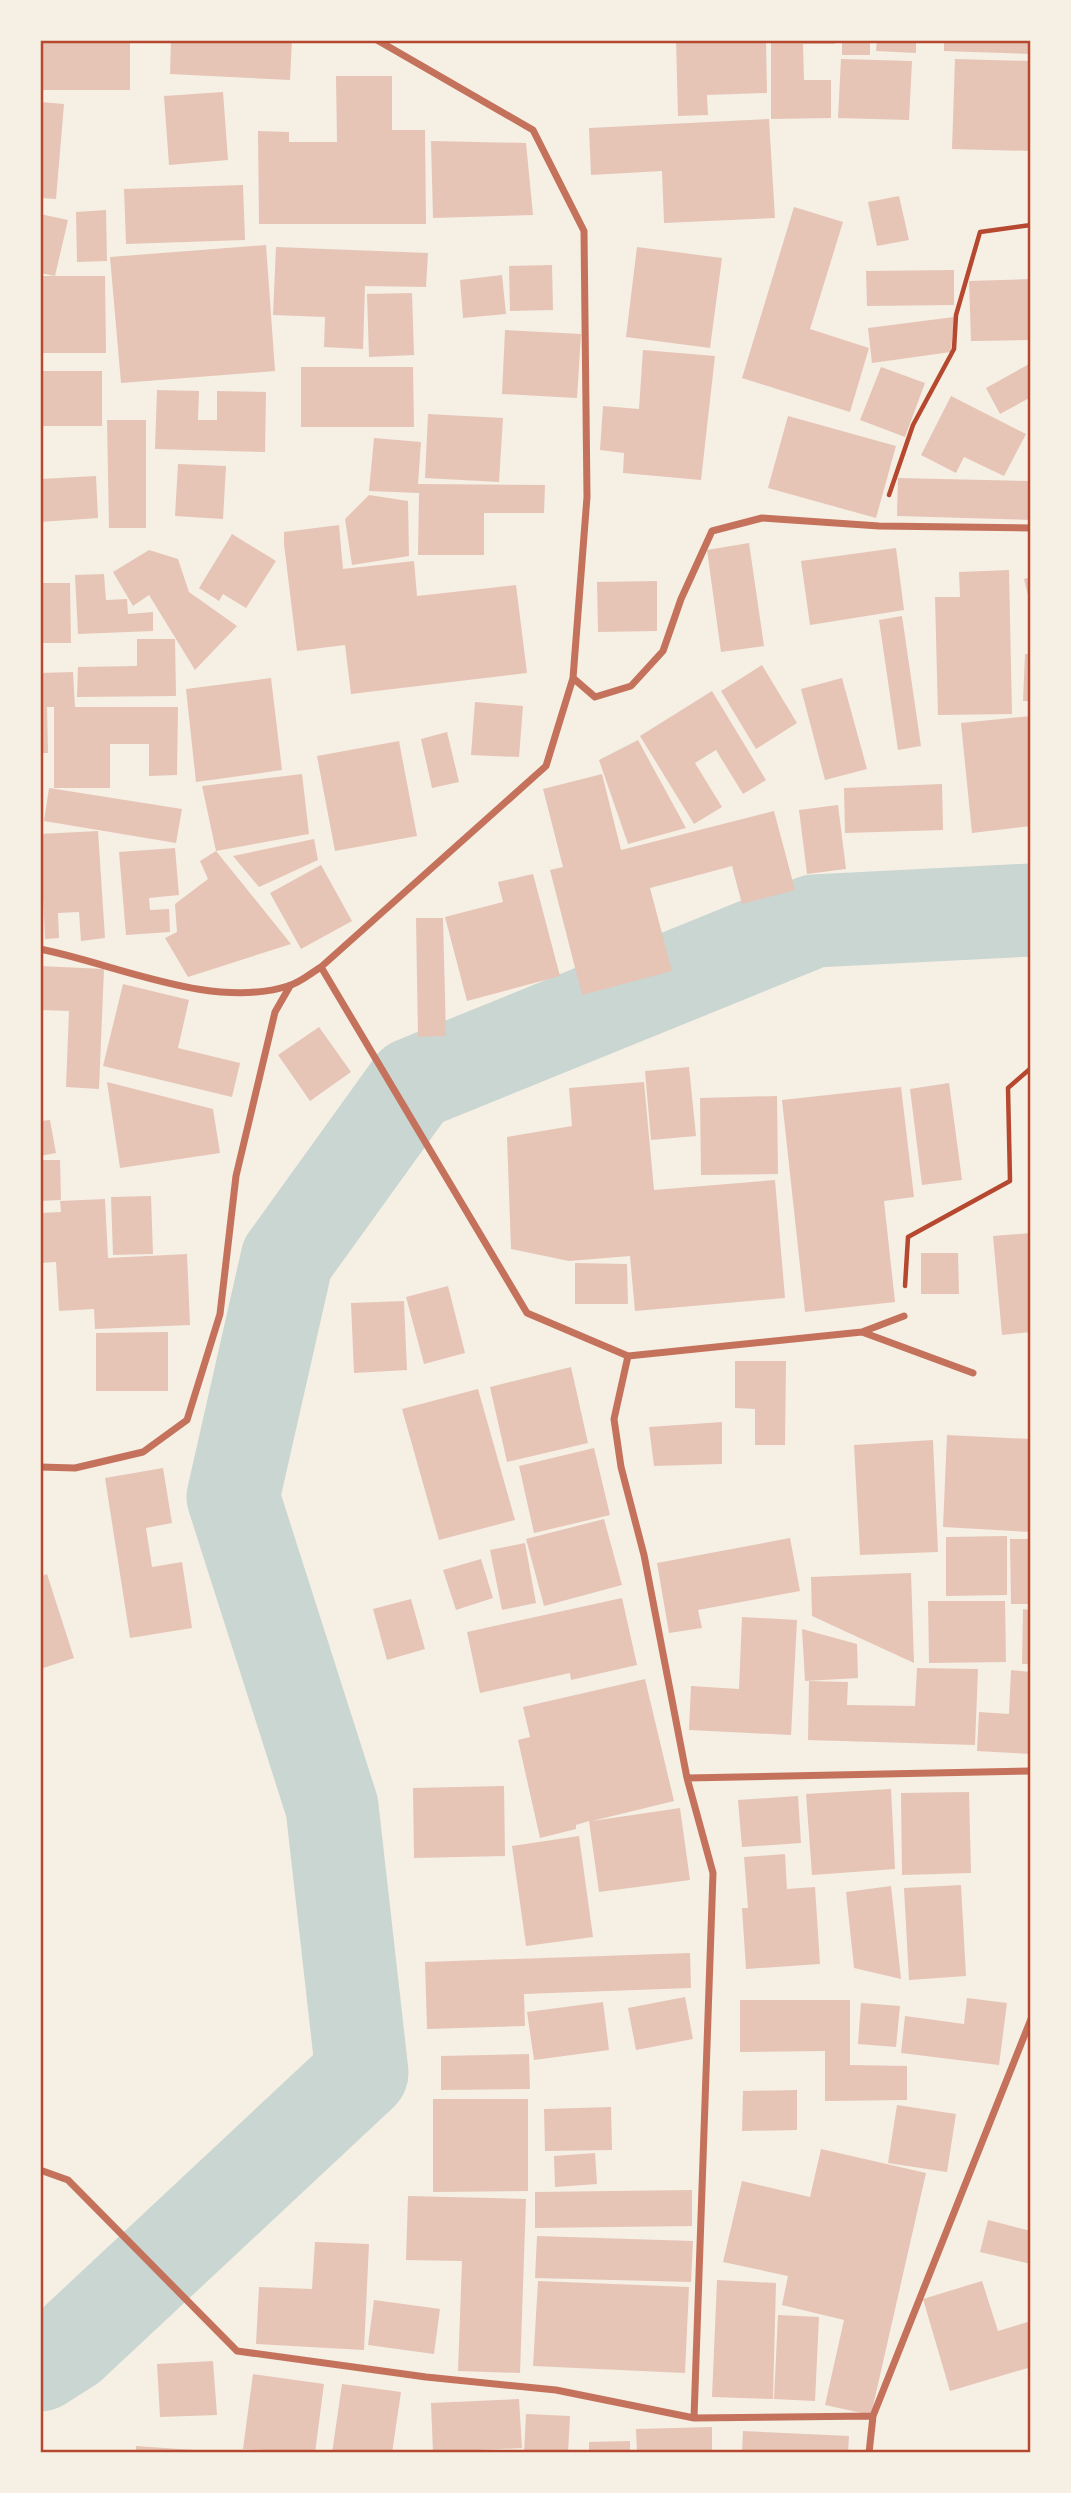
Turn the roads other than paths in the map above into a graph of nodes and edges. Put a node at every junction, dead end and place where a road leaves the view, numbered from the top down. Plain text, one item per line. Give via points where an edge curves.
1 (377, 40) edge
2 (1031, 528) edge
3 (573, 678) junction
4 (40, 949) edge
5 (321, 967) junction
6 (290, 986) junction
7 (904, 1316) road end
8 (862, 1332) junction
9 (628, 1356) junction
10 (972, 1373) dead end
11 (40, 1467) edge
12 (1031, 1771) edge
13 (687, 1778) junction
14 (1031, 2019) edge
15 (40, 2170) edge
16 (873, 2416) junction
17 (694, 2418) junction
18 (869, 2453) edge

1 - 3 street via 533,130 584,231 587,497
2 - 3 street via 879,526 762,518 712,531 663,651 631,686 595,697
3 - 5 street via 546,766
4 - 6 street via 201,989 247,994
5 - 6 street
5 - 9 street via 527,1313
6 - 11 street via 275,1012 236,1176 220,1314 187,1420 143,1452 75,1468
7 - 8 street
8 - 9 street
8 - 10 street
9 - 13 street via 614,1419
12 - 13 street
13 - 17 street via 713,1873
14 - 16 street
15 - 17 street via 68,2180 237,2351 556,2390
16 - 17 street
16 - 18 street

